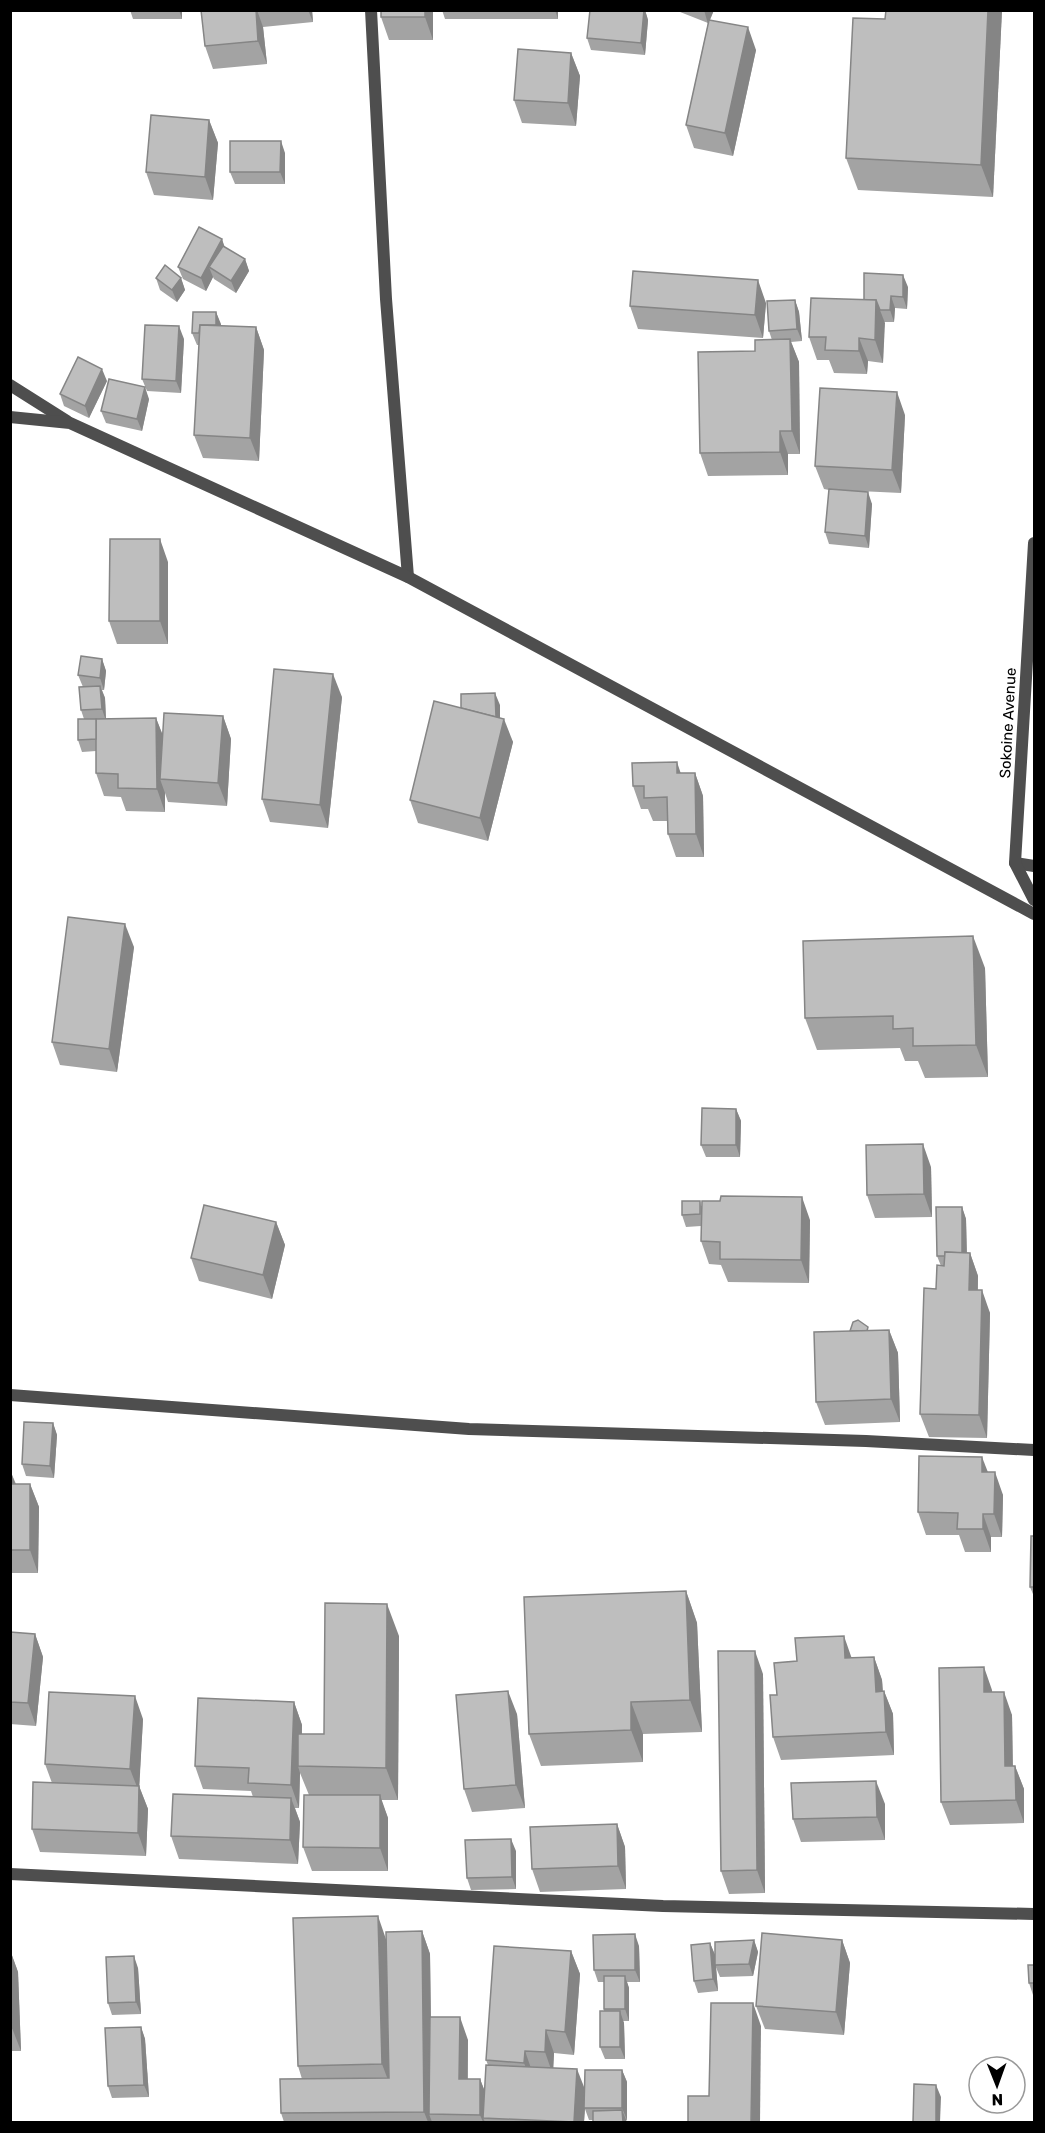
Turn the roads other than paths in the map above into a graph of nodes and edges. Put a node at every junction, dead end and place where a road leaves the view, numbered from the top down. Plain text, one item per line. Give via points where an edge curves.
1 (370, 10) edge
2 (10, 385) edge
3 (10, 417) edge
4 (70, 423) junction
5 (1035, 543) edge
6 (408, 577) junction
7 (1015, 863) junction
8 (1035, 866) edge
9 (1035, 900) edge
10 (1035, 914) edge
11 (10, 1395) edge
12 (1035, 1450) edge
13 (10, 1874) edge
14 (1035, 1914) edge

1 - 6 street via 386,299
2 - 4 street
3 - 4 street
4 - 6 street
5 - 7 street, Sokoine Avenue
6 - 10 street
7 - 8 street
7 - 9 street
11 - 12 street via 469,1429
13 - 14 street via 663,1906

